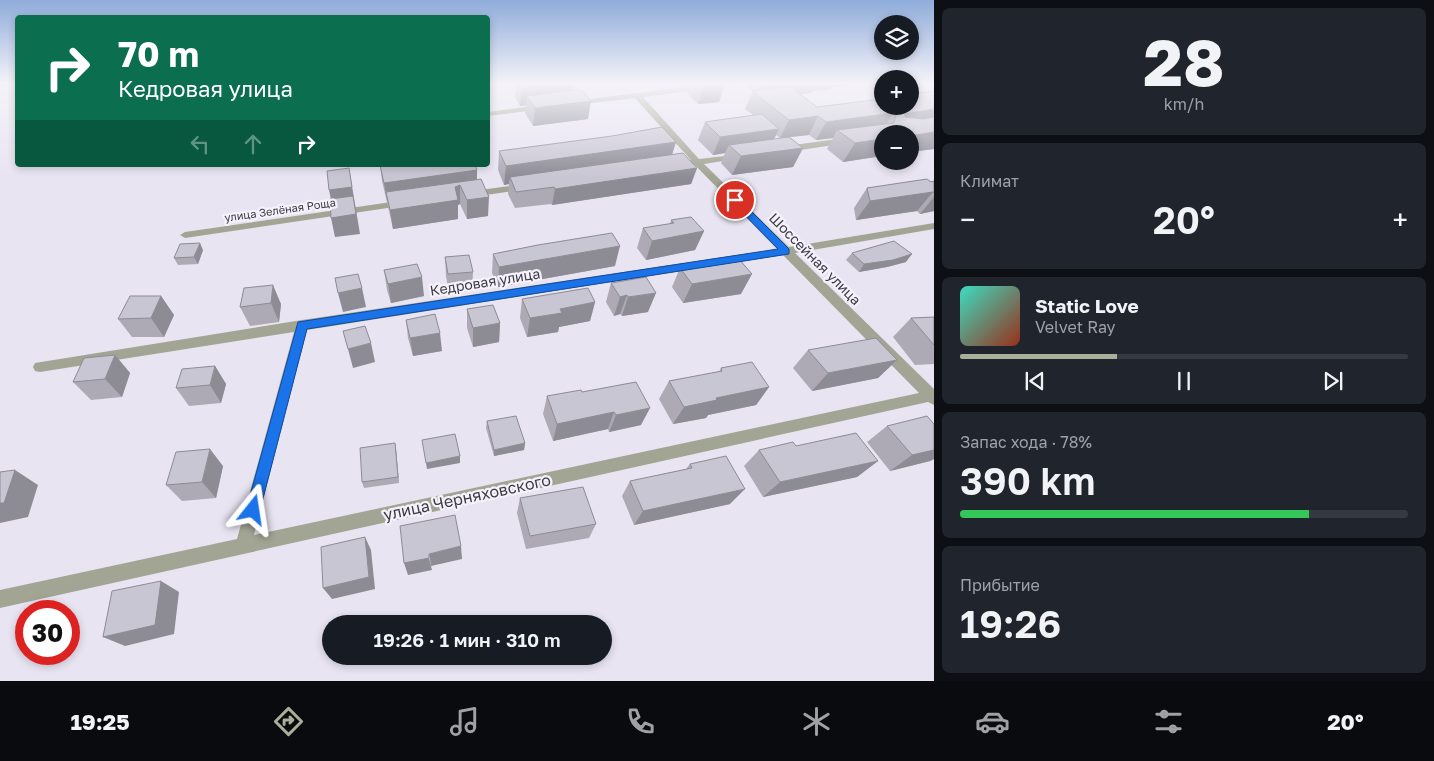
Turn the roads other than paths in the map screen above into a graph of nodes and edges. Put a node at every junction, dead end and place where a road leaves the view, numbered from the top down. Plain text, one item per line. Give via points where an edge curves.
1 (655, 115) edge
2 (853, 140) edge
3 (775, 151) edge
4 (746, 155) edge
5 (697, 162) junction
6 (668, 166) edge
7 (530, 186) edge
8 (461, 195) edge
9 (412, 202) edge
10 (934, 226) edge
11 (185, 235) dead end
12 (786, 251) junction
13 (302, 325) junction
14 (40, 367) dead end
15 (933, 397) edge
16 (243, 547) junction
17 (0, 598) edge

1 - 5 street, Шоссейная улица
2 - 3 street
4 - 5 street
5 - 6 street
5 - 12 street, Шоссейная улица
7 - 8 street
9 - 11 street, улица Зелёная Роща
10 - 12 street, Кедровая улица
12 - 13 street, Кедровая улица
12 - 15 street, Шоссейная улица
13 - 14 street, Кедровая улица
13 - 16 street
15 - 16 street, улица Черняховского
16 - 17 street, улица Черняховского

